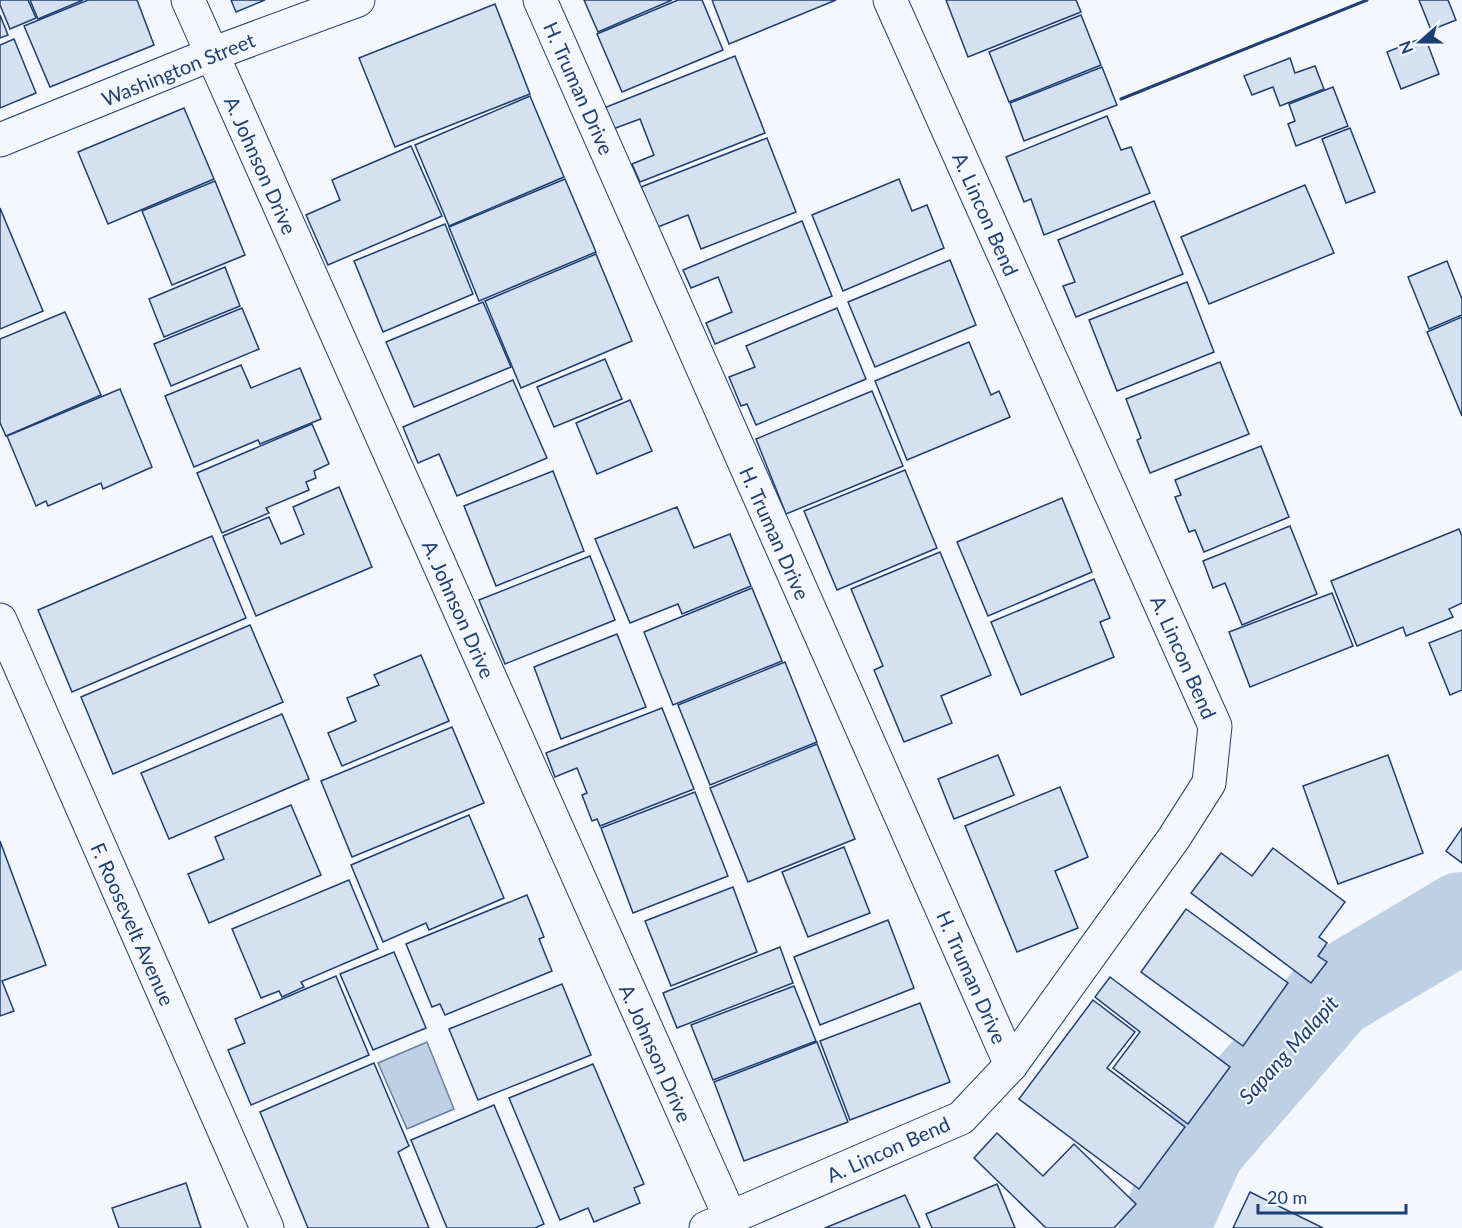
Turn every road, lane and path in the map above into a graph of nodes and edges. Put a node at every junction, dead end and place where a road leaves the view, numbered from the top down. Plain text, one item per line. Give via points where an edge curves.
1 (188, 0) edge
2 (358, 0) edge
3 (540, 0) edge
4 (890, 0) edge
5 (212, 54) junction
6 (0, 140) edge
7 (0, 620) edge
8 (1011, 1065) junction
9 (718, 1223) edge
10 (267, 1228) edge

1 - 5 street, A. Johnson Drive
2 - 5 street, Washington Street
3 - 8 street, H. Truman Drive
4 - 8 street, A. Lincon Bend via 1215,726 1209,783
5 - 6 street, Washington Street
5 - 9 street, A. Johnson Drive
7 - 10 street, F. Roosevelt Avenue
8 - 9 street, A. Lincon Bend via 961,1118

